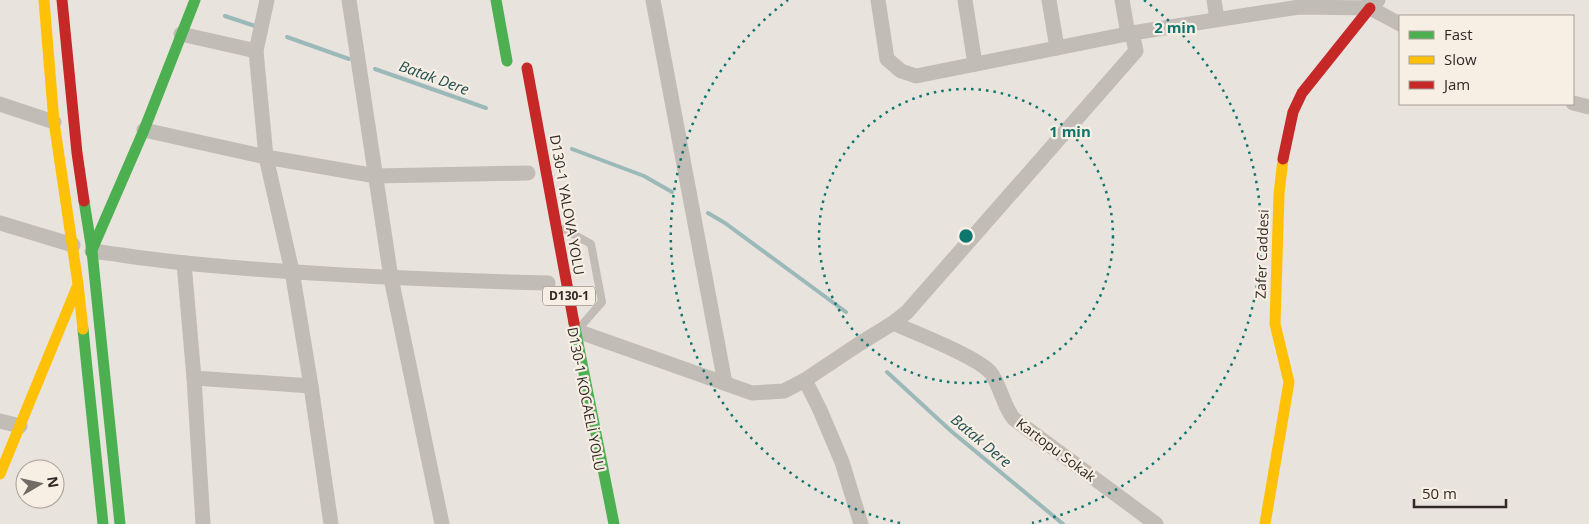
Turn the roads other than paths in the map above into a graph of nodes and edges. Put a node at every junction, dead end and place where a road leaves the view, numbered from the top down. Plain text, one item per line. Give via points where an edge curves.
1 (44, 0) edge
2 (62, 0) edge
3 (195, 0) edge
4 (267, 0) edge
5 (349, 0) edge
6 (496, 0) edge
7 (652, 0) edge
8 (878, 0) edge
9 (965, 0) edge
10 (1049, 0) edge
11 (1122, 0) edge
12 (1132, 0) edge
13 (1214, 0) edge
14 (1298, 3) edge
15 (1372, 3) edge
16 (1217, 20) junction
17 (1399, 23) edge
18 (1132, 33) junction
19 (181, 34) junction
20 (1057, 48) junction
21 (256, 51) junction
22 (508, 61) dead end
23 (975, 64) junction
24 (527, 68) dead end
25 (1574, 103) edge
26 (0, 104) edge
27 (1589, 108) edge
28 (54, 122) junction
29 (144, 130) junction
30 (266, 157) junction
31 (528, 173) dead end
32 (376, 176) junction
33 (0, 223) edge
34 (556, 225) junction
35 (73, 246) junction
36 (92, 251) junction
37 (184, 263) junction
38 (292, 271) junction
39 (392, 278) junction
40 (548, 283) dead end
41 (78, 284) junction
42 (894, 323) junction
43 (577, 331) junction
44 (194, 378) junction
45 (805, 380) junction
46 (725, 383) junction
47 (311, 386) junction
48 (0, 421) edge
49 (20, 426) junction
50 (0, 474) edge
51 (103, 524) edge
52 (120, 524) edge
53 (203, 524) edge
54 (331, 524) edge
55 (442, 524) edge
56 (614, 524) edge
57 (861, 524) edge
58 (1156, 524) edge
59 (1265, 524) edge

1 - 28 main road
2 - 36 main road via 77,153
3 - 19 main road
4 - 21 street
5 - 32 street
6 - 22 main road
7 - 46 street
8 - 23 street via 887,58 901,72 916,76
9 - 23 street
10 - 20 street
11 - 18 street
12 - 18 street
13 - 16 street
14 - 15 street
14 - 16 street
15 - 17 street
15 - 59 main road, Zafer Caddesi via 1302,93 1292,112 1284,149 1279,194 1275,324 1289,382
16 - 18 street
18 - 20 street
18 - 42 street via 1136,51 924,294
19 - 21 street
19 - 29 main road
20 - 23 street
21 - 30 street
24 - 34 main road, D130-1 YALOVA YOLU / D130-1
25 - 27 street
26 - 28 street
28 - 35 main road
29 - 30 street
29 - 36 main road
30 - 32 street
30 - 38 street
31 - 32 street
32 - 39 street
33 - 35 street
34 - 43 main road, D130-1 YALOVA YOLU / D130-1
34 - 43 lane via 591,244 602,302
35 - 41 main road
36 - 37 street
36 - 41 main road
36 - 52 main road
37 - 38 street
37 - 44 street
38 - 39 street
38 - 47 street
39 - 40 street
39 - 55 street
41 - 49 main road
41 - 51 main road
42 - 45 street
42 - 58 street, Kartopu Sokak via 989,371 1014,418
43 - 46 street
43 - 56 main road, D130-1 YALOVA YOLU / D130-1
44 - 47 street
44 - 53 street
45 - 46 street via 784,391 752,393
45 - 57 street via 842,462
47 - 54 street
48 - 49 street
49 - 50 main road

